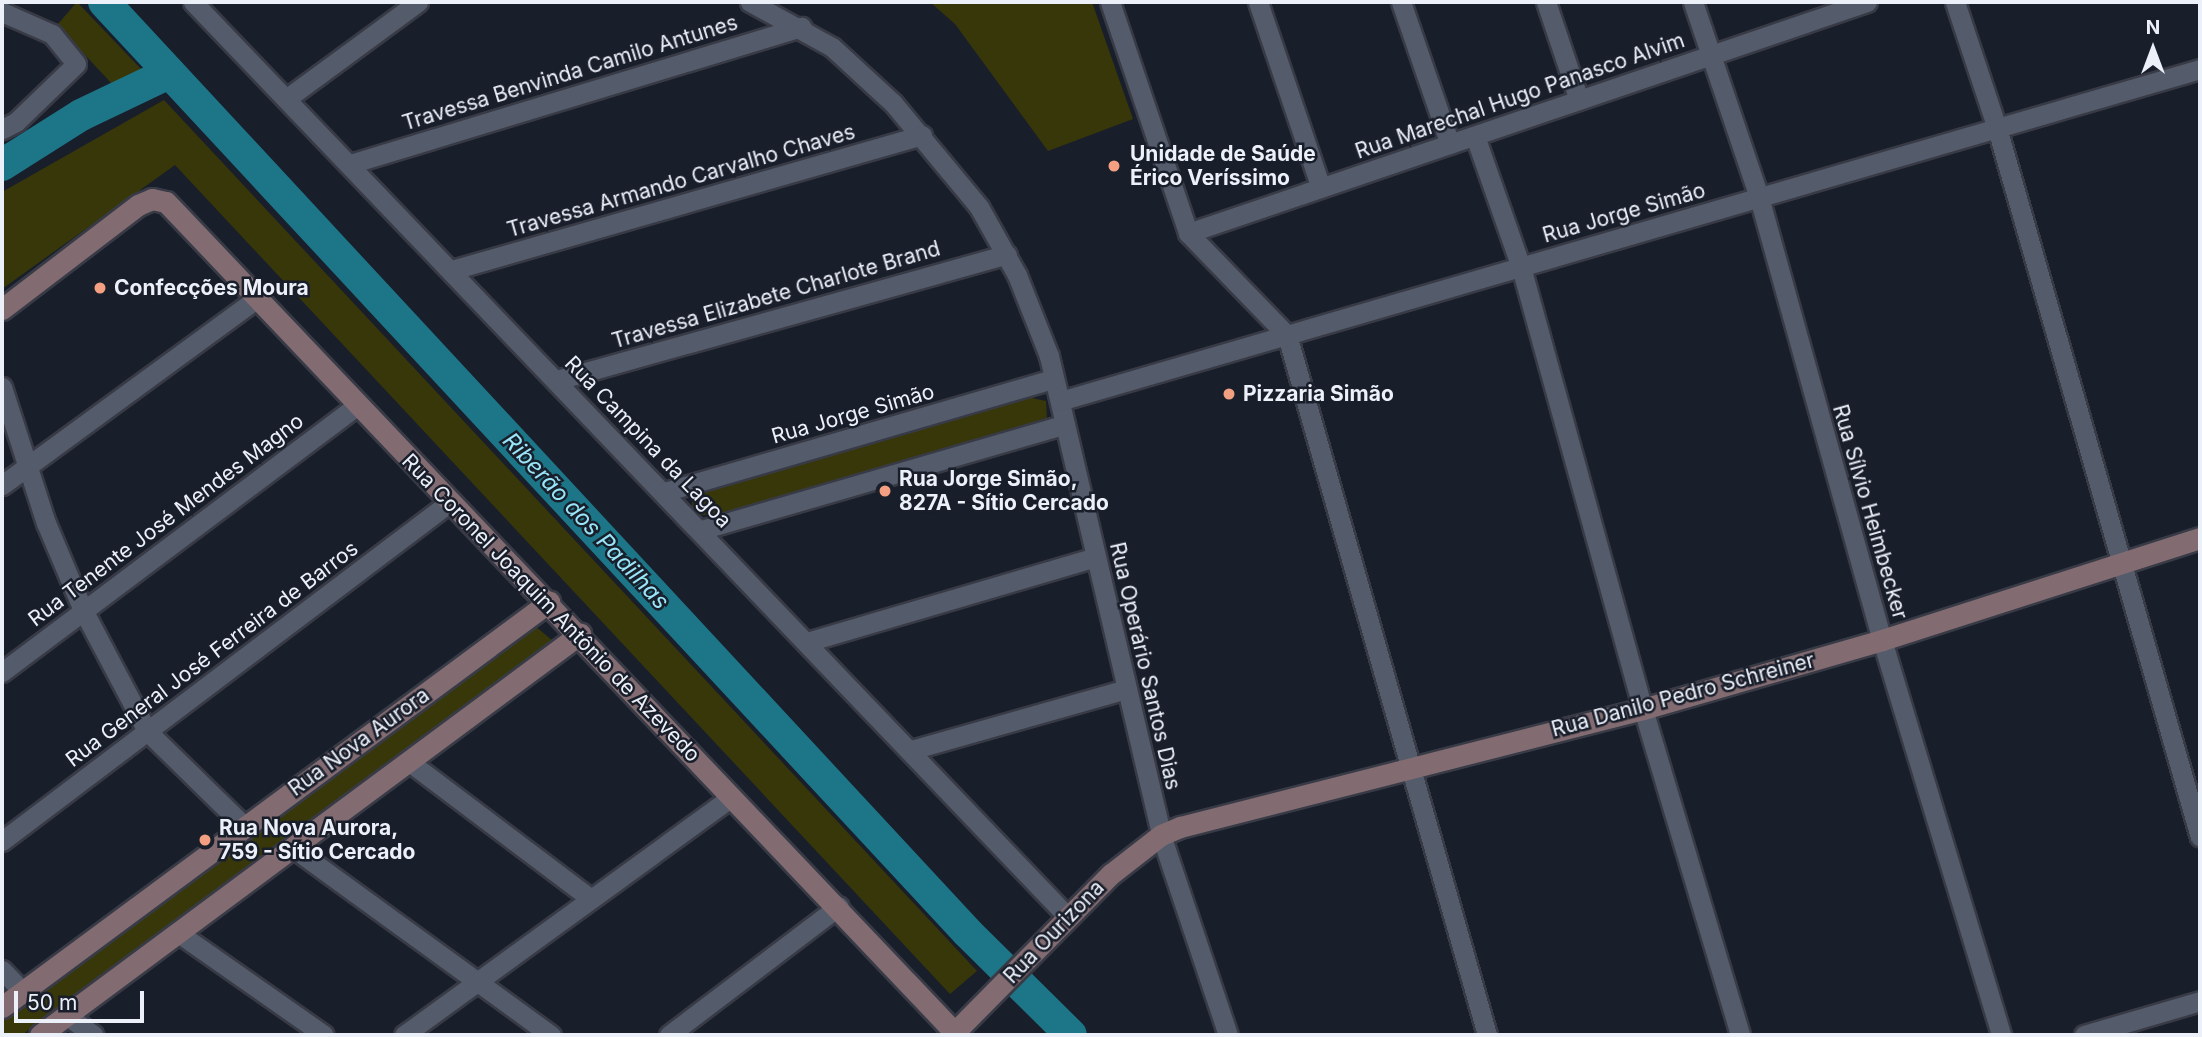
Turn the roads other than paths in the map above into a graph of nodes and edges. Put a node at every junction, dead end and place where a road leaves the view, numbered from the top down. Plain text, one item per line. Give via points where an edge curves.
1 (193, 2) edge
2 (418, 2) edge
3 (751, 2) edge
4 (1110, 2) edge
5 (1258, 2) edge
6 (1401, 2) edge
7 (1546, 2) edge
8 (1693, 2) edge
9 (1955, 2) edge
10 (1855, 4) edge
11 (396, 8) edge
12 (2, 12) edge
13 (803, 27) junction
14 (1711, 55) junction
15 (2200, 69) edge
16 (286, 99) junction
17 (1579, 100) junction
18 (1997, 128) junction
19 (2, 129) edge
20 (922, 135) junction
21 (1475, 136) junction
22 (1450, 144) junction
23 (350, 163) junction
24 (1321, 188) junction
25 (1759, 197) junction
26 (1188, 233) junction
27 (1007, 254) junction
28 (1521, 267) junction
29 (452, 270) junction
30 (259, 298) junction
31 (2, 309) edge
32 (1287, 335) junction
33 (1054, 379) junction
34 (557, 380) junction
35 (2, 387) edge
36 (1060, 401) junction
37 (358, 405) junction
38 (1065, 424) junction
39 (27, 465) junction
40 (2, 485) edge
41 (664, 492) junction
42 (450, 502) junction
43 (701, 530) junction
44 (2200, 538) edge
45 (1096, 557) junction
46 (2122, 564) junction
47 (549, 603) junction
48 (83, 610) junction
49 (580, 634) junction
50 (1882, 640) junction
51 (807, 642) junction
52 (2, 672) edge
53 (1127, 689) junction
54 (1643, 709) junction
55 (147, 731) junction
56 (911, 750) junction
57 (408, 761) junction
58 (1408, 768) junction
59 (732, 797) junction
60 (245, 827) junction
61 (1161, 835) junction
62 (2200, 837) edge
63 (2, 841) edge
64 (292, 847) junction
65 (590, 898) junction
66 (839, 906) junction
67 (1068, 917) junction
68 (177, 932) junction
69 (2, 970) edge
70 (477, 982) junction
71 (23, 992) junction
72 (2200, 1001) edge
73 (2, 1007) edge
74 (66, 1016) junction
75 (948, 1031) edge
76 (40, 1035) edge
77 (94, 1035) edge
78 (324, 1035) edge
79 (404, 1035) edge
80 (551, 1035) edge
81 (669, 1035) edge
82 (1228, 1035) edge
83 (1487, 1035) edge
84 (1740, 1035) edge
85 (2001, 1035) edge
86 (2084, 1035) edge

1 - 16 street, Rua Campina da Lagoa
2 - 11 street
3 - 13 street, Rua Operário Santos Dias
4 - 26 street
5 - 24 street
6 - 22 street
7 - 17 street
8 - 14 street, Rua Sílvio Heimbecker
9 - 18 street
10 - 14 street, Rua Marechal Hugo Panasco Alvim
11 - 16 street
12 - 19 street via 52,34 76,64 16,122
13 - 20 street, Rua Operário Santos Dias via 863,73
13 - 23 street, Travessa Benvinda Camilo Antunes
14 - 17 street, Rua Marechal Hugo Panasco Alvim
14 - 25 street, Rua Sílvio Heimbecker
15 - 18 street, Rua Jorge Simão
16 - 23 street, Rua Campina da Lagoa
17 - 21 street, Rua Marechal Hugo Panasco Alvim
18 - 25 street, Rua Jorge Simão
18 - 46 street
20 - 27 street, Rua Operário Santos Dias via 979,207
20 - 29 street, Travessa Armando Carvalho Chaves
21 - 22 street, Rua Marechal Hugo Panasco Alvim
21 - 28 street
22 - 24 street, Rua Marechal Hugo Panasco Alvim
23 - 29 street, Rua Campina da Lagoa
24 - 26 street, Rua Marechal Hugo Panasco Alvim
25 - 28 street, Rua Jorge Simão
25 - 50 street, Rua Sílvio Heimbecker
26 - 32 street
27 - 33 street, Rua Operário Santos Dias via 1040,330
27 - 34 street, Travessa Elizabete Charlote Brand
28 - 32 street, Rua Jorge Simão
28 - 54 street
29 - 34 street, Rua Campina da Lagoa
30 - 31 main road, Rua Coronel Joaquim Antônio de Azevedo via 166,202 152,199
30 - 37 main road, Rua Coronel Joaquim Antônio de Azevedo
30 - 39 street
32 - 36 street, Rua Jorge Simão
32 - 58 street
33 - 36 street, Rua Operário Santos Dias
33 - 41 street, Rua Jorge Simão
34 - 41 street, Rua Campina da Lagoa
35 - 39 street
36 - 38 street, Rua Operário Santos Dias
37 - 42 main road, Rua Coronel Joaquim Antônio de Azevedo
37 - 48 street, Rua Tenente José Mendes Magno
38 - 43 street
38 - 45 street, Rua Operário Santos Dias
39 - 40 street
39 - 48 street
41 - 43 street, Rua Campina da Lagoa
42 - 47 main road, Rua Coronel Joaquim Antônio de Azevedo
42 - 55 street, Rua General José Ferreira de Barros
43 - 51 street, Rua Campina da Lagoa
44 - 46 main road, Rua Danilo Pedro Schreiner
45 - 51 street
45 - 53 street, Rua Operário Santos Dias
46 - 50 main road, Rua Danilo Pedro Schreiner
46 - 62 street
47 - 49 main road, Rua Coronel Joaquim Antônio de Azevedo
47 - 60 main road, Rua Nova Aurora
48 - 52 street, Rua Tenente José Mendes Magno
48 - 55 street
49 - 57 main road, Rua Nova Aurora
49 - 59 main road, Rua Coronel Joaquim Antônio de Azevedo
50 - 54 main road, Rua Danilo Pedro Schreiner
50 - 85 street, Rua Sílvio Heimbecker
51 - 56 street, Rua Campina da Lagoa
53 - 56 street
53 - 61 street, Rua Operário Santos Dias
54 - 58 main road, Rua Danilo Pedro Schreiner
54 - 84 street
55 - 60 street
55 - 63 street, Rua General José Ferreira de Barros
56 - 67 street, Rua Campina da Lagoa
57 - 64 main road, Rua Nova Aurora
57 - 65 street
58 - 61 main road, Rua Danilo Pedro Schreiner via 1213,816
58 - 83 street
59 - 65 street
59 - 66 main road, Rua Coronel Joaquim Antônio de Azevedo
60 - 71 main road, Rua Nova Aurora
61 - 67 main road, Rua Ourizona via 1111,874
61 - 82 street, Rua Operário Santos Dias
64 - 68 main road, Rua Nova Aurora
64 - 70 street
65 - 70 street
66 - 75 main road, Rua Coronel Joaquim Antônio de Azevedo
66 - 81 street
67 - 75 main road, Rua Ourizona via 986,1001
68 - 74 main road, Rua Nova Aurora
68 - 78 street
69 - 71 street
70 - 79 street
70 - 80 street
71 - 73 main road, Rua Nova Aurora
72 - 86 street
74 - 76 main road, Rua Nova Aurora
74 - 77 street

